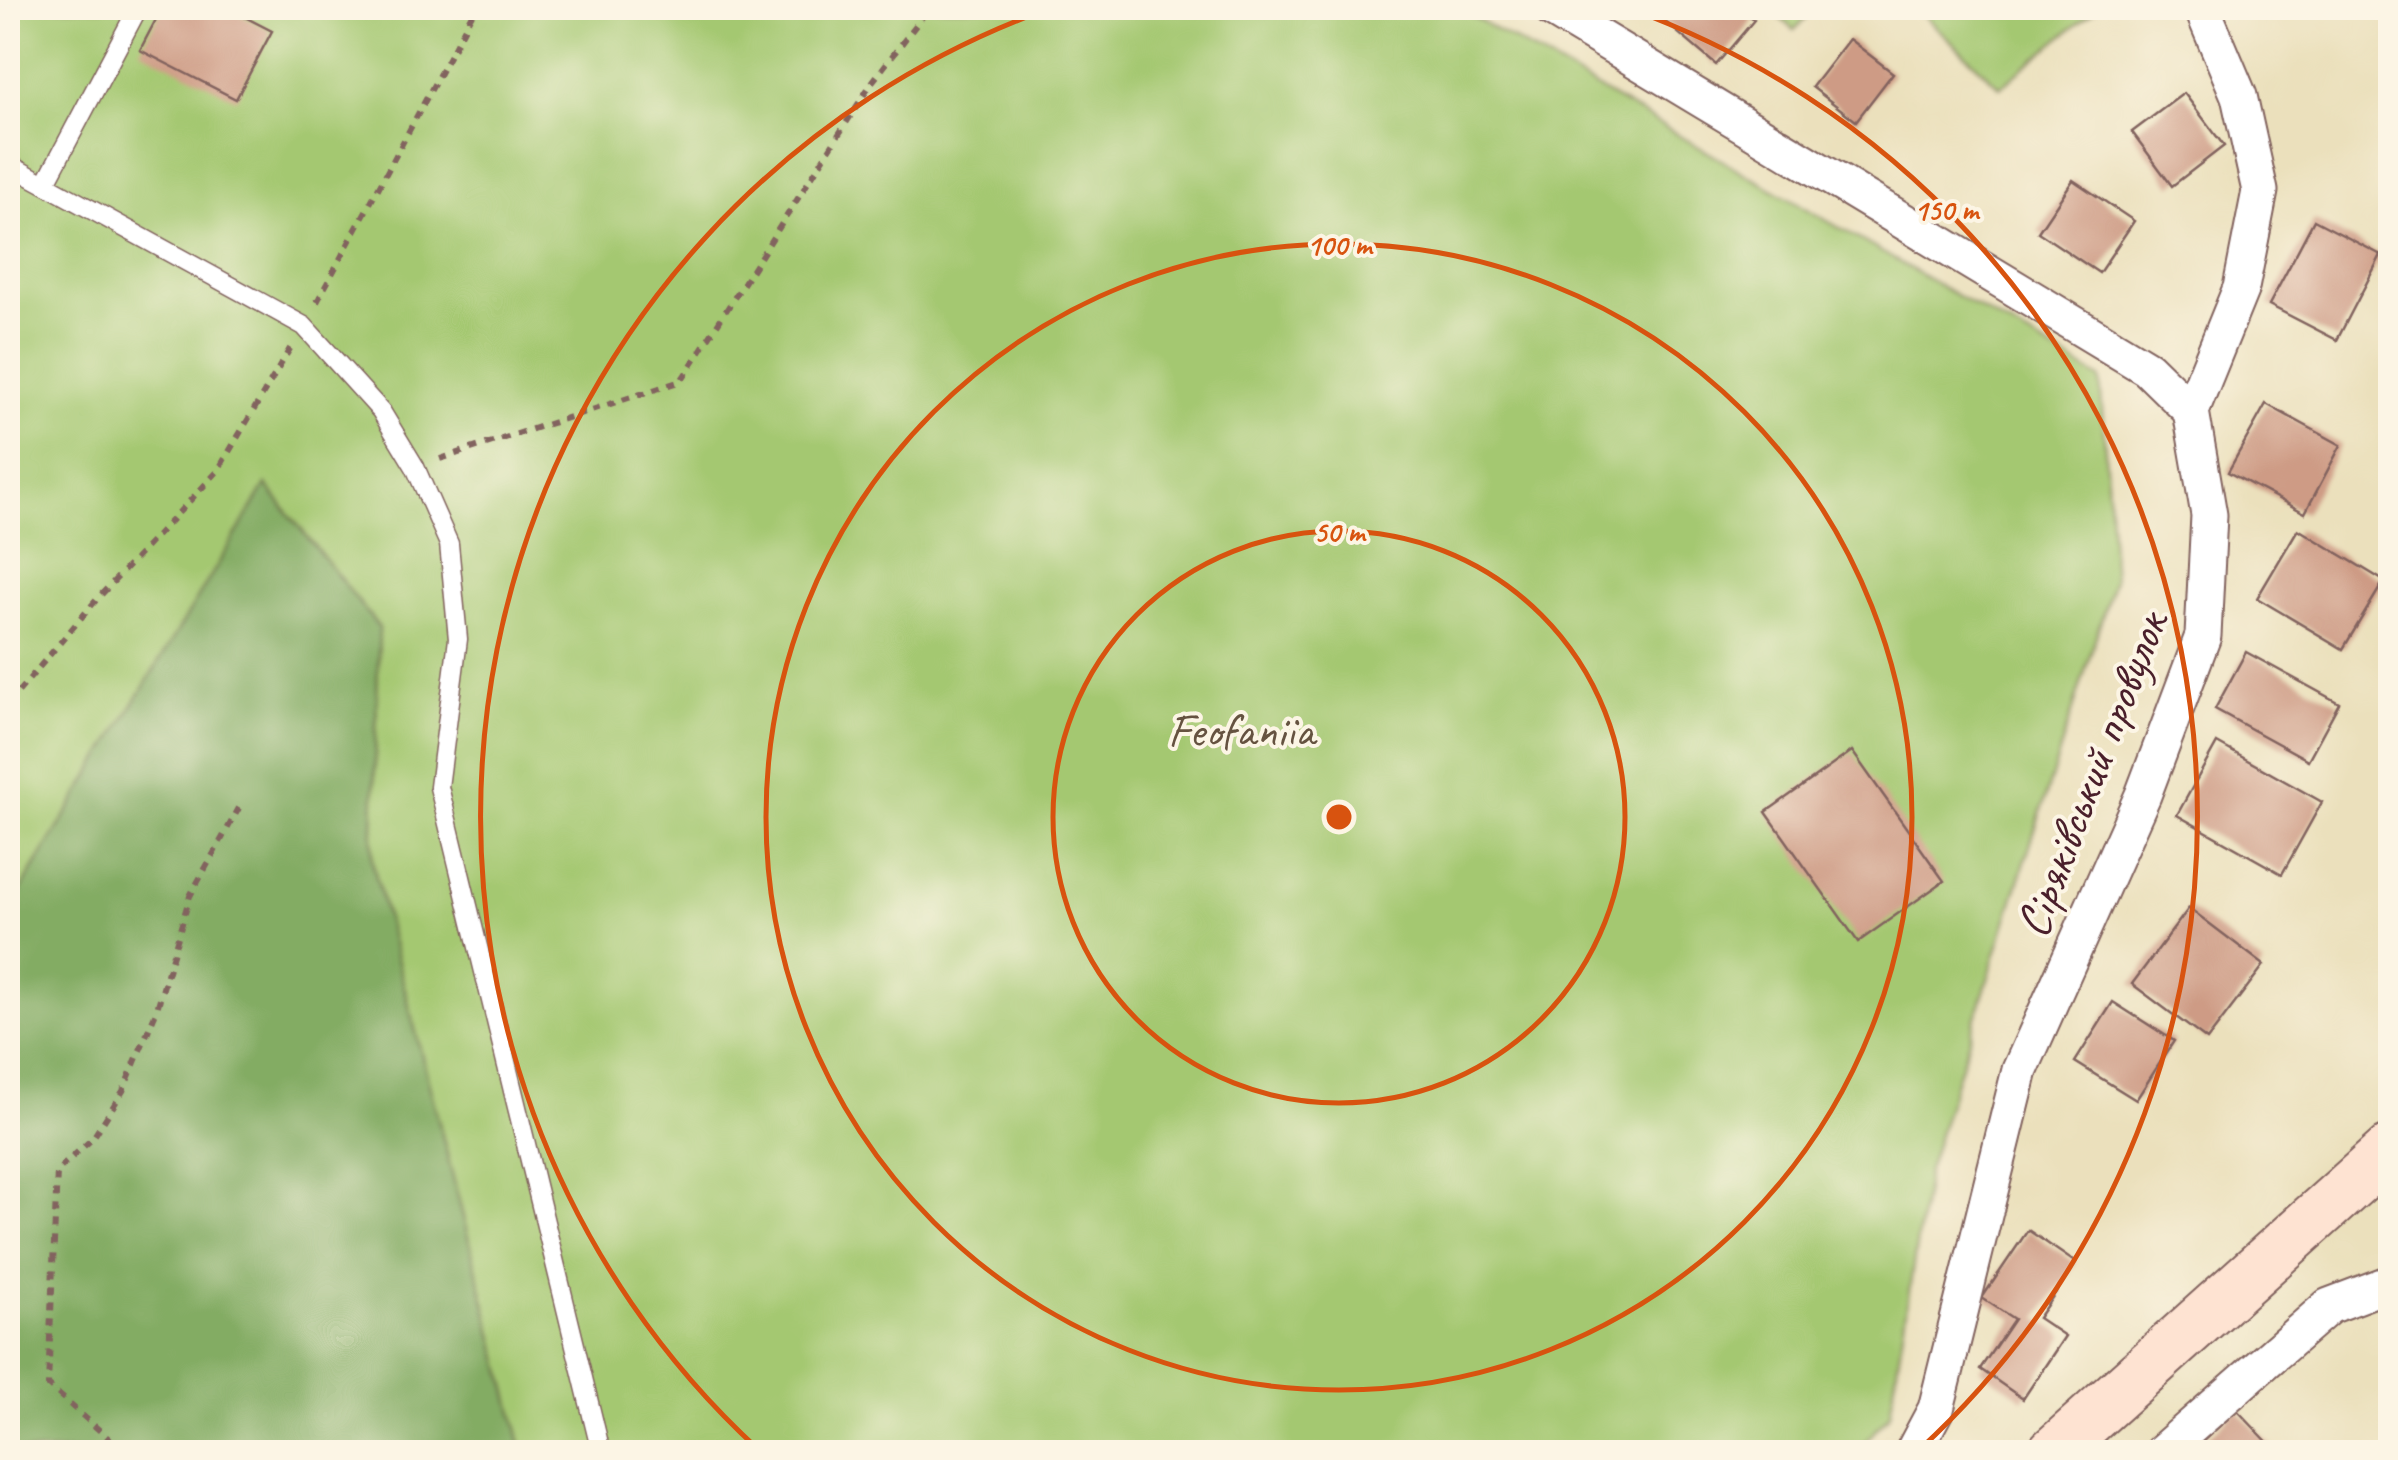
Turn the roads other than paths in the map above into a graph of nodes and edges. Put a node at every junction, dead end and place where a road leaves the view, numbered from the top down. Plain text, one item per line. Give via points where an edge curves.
1 (138, 8) edge
2 (1550, 8) edge
3 (2202, 8) edge
4 (8, 164) edge
5 (45, 184) junction
6 (2191, 411) junction
7 (2390, 1150) edge
8 (2390, 1283) edge
9 (602, 1452) edge
10 (1913, 1452) edge
11 (2053, 1452) edge
12 (2162, 1452) edge

1 - 5 lane
2 - 6 street via 2147,368
3 - 6 street via 2239,96 2260,191 2241,288
4 - 5 lane
5 - 9 lane via 304,326 381,411 449,544 458,638 438,787
6 - 10 street, Сіряківський провулок via 2209,514 2202,636 2143,795 2020,1070 1936,1408
7 - 11 street
8 - 12 street via 2329,1306

